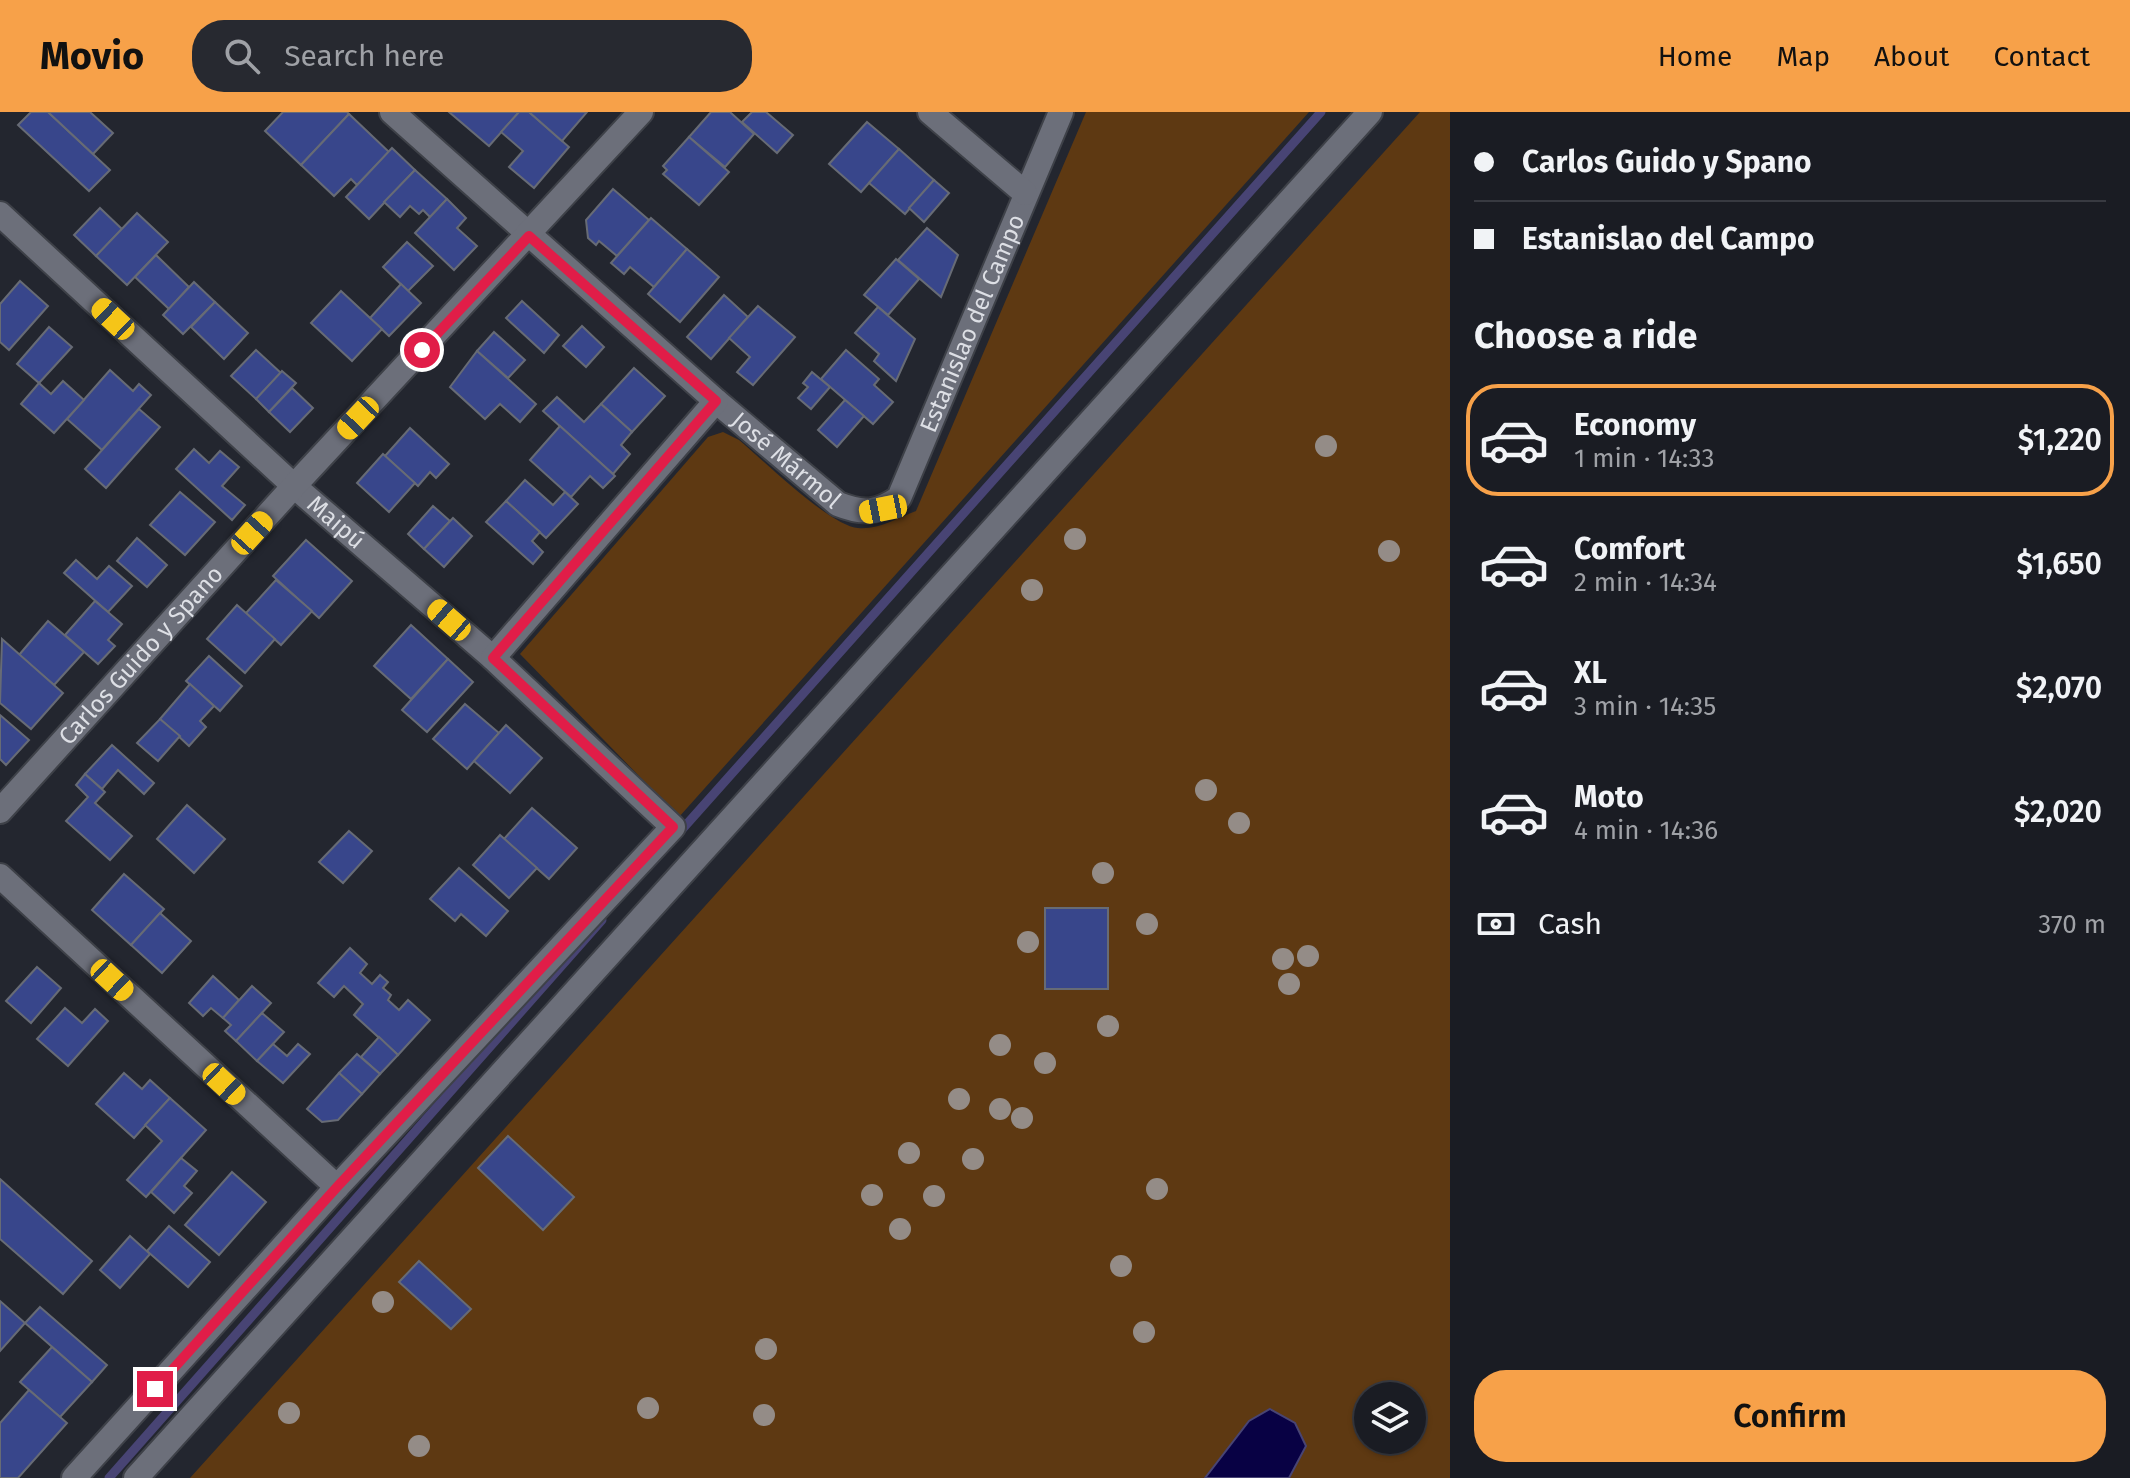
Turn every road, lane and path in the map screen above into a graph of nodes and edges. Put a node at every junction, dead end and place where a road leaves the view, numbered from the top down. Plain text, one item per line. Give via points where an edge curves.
1 (392, 112) edge
2 (641, 112) edge
3 (930, 112) edge
4 (1061, 112) edge
5 (1370, 112) edge
6 (1025, 193) junction
7 (0, 214) edge
8 (529, 236) junction
9 (716, 401) junction
10 (294, 486) junction
11 (861, 513) joint
12 (493, 658) junction
13 (0, 811) edge
14 (0, 876) edge
15 (337, 1187) junction
16 (74, 1478) edge
17 (136, 1478) edge

1 - 8 street, José Mármol
2 - 8 street, Carlos Guido y Spano
3 - 6 street
4 - 6 street, Estanislao del Campo
5 - 17 street
6 - 11 street, Estanislao del Campo via 899,498 883,509
7 - 10 street, Maipú
8 - 9 street, José Mármol
8 - 10 street, Carlos Guido y Spano
9 - 11 street, José Mármol via 838,504
9 - 12 street
10 - 12 street, Maipú
10 - 13 street, Carlos Guido y Spano
12 - 15 street, Maipú via 673,827
14 - 15 street
15 - 16 street

